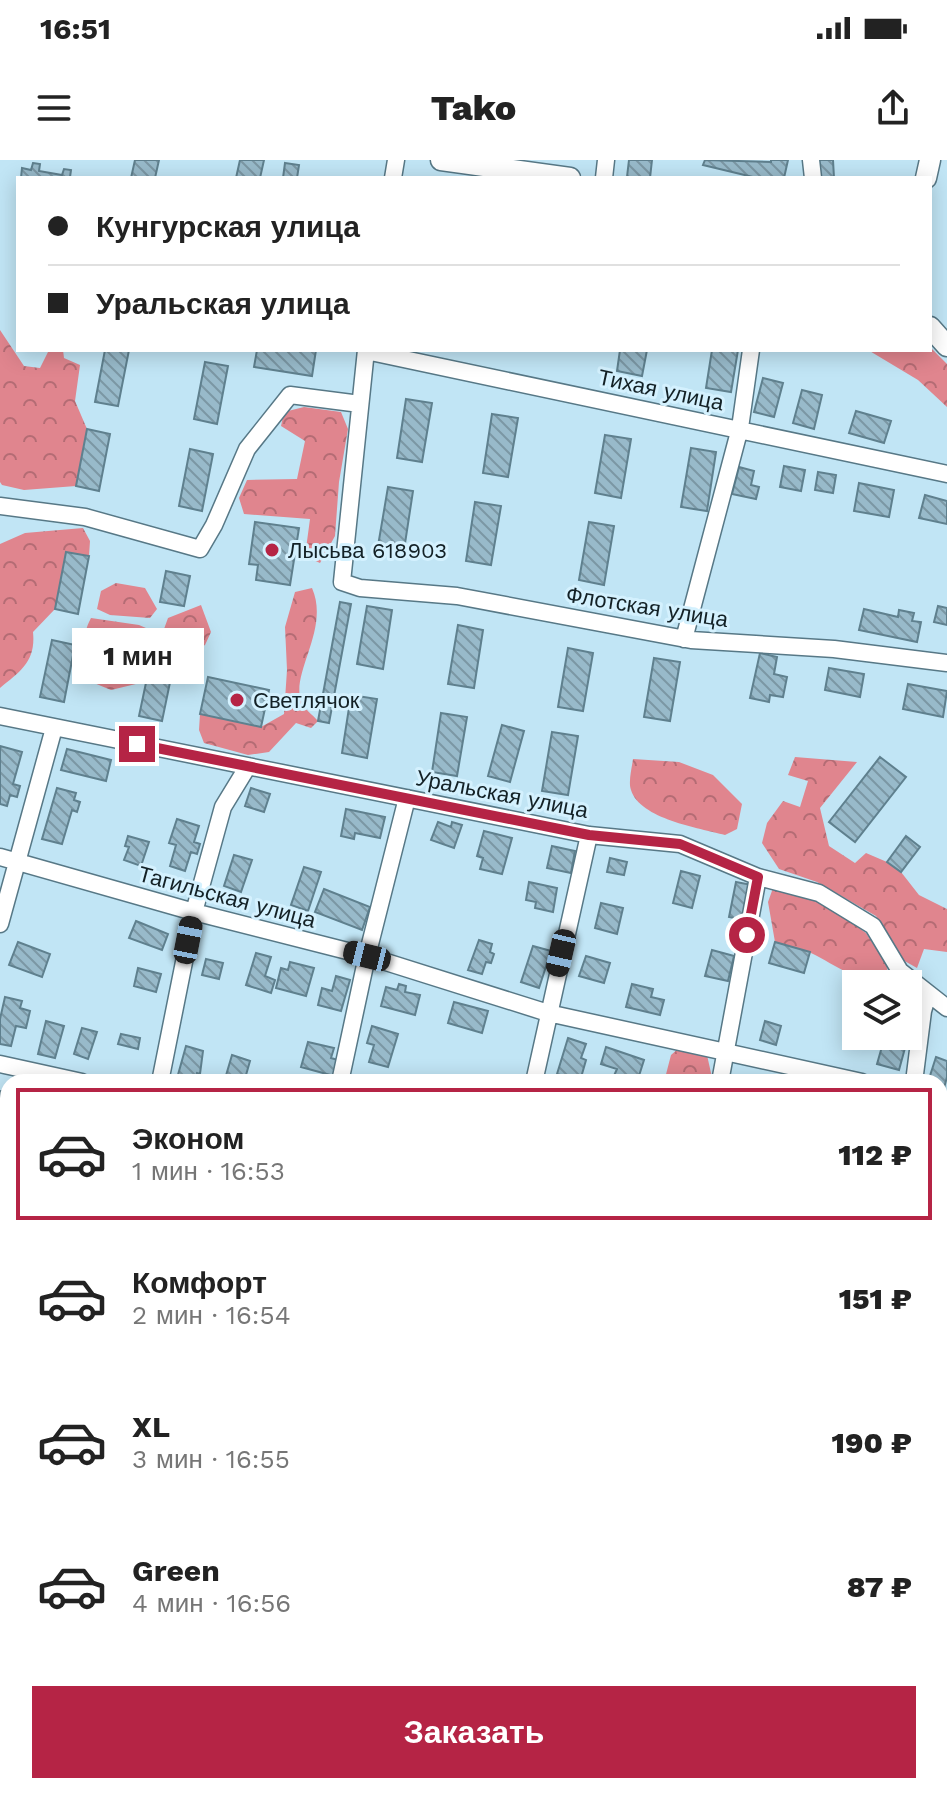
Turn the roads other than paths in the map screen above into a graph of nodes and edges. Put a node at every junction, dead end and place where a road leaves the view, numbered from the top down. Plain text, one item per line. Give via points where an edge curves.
1 (441, 160) edge
2 (556, 176) edge
3 (932, 329) edge
4 (947, 346) edge
5 (366, 352) edge
6 (376, 352) edge
7 (751, 352) edge
8 (360, 404) junction
9 (740, 428) junction
10 (947, 474) edge
11 (0, 506) edge
12 (684, 639) junction
13 (947, 663) edge
14 (0, 716) edge
15 (54, 728) junction
16 (248, 766) junction
17 (407, 798) junction
18 (589, 835) junction
19 (0, 857) edge
20 (19, 862) junction
21 (758, 877) junction
22 (194, 912) junction
23 (0, 924) edge
24 (367, 956) junction
25 (928, 994) junction
26 (947, 1008) edge
27 (548, 1013) junction
28 (724, 1051) junction
29 (0, 1064) edge
30 (46, 1074) edge
31 (162, 1074) edge
32 (342, 1074) edge
33 (536, 1074) edge
34 (721, 1074) edge
35 (826, 1074) edge
36 (915, 1074) edge

1 - 2 street
3 - 4 street
5 - 8 street
6 - 9 street, Тихая улица
7 - 9 street
8 - 11 street via 290,395 247,449 200,549 85,517
8 - 12 street, Флотская улица via 342,582 457,596
9 - 10 street, Тихая улица
9 - 12 street
12 - 13 street, Флотская улица
14 - 15 street, Уральская улица
15 - 16 street, Уральская улица
15 - 20 street
16 - 17 street, Уральская улица
16 - 22 street via 223,807
17 - 18 street, Уральская улица
17 - 24 street
18 - 21 street, Уральская улица via 680,844
18 - 27 street
19 - 20 street, Тагильская улица
20 - 22 street, Тагильская улица
20 - 23 street
21 - 25 street, Уральская улица via 819,893 873,926 900,971
21 - 28 street
22 - 24 street, Тагильская улица
22 - 31 street
24 - 27 street, Тагильская улица
24 - 32 street
25 - 26 street, Уральская улица
25 - 36 street
27 - 28 street, Тагильская улица
27 - 33 street
28 - 34 street
28 - 35 street, Тагильская улица
29 - 30 street

